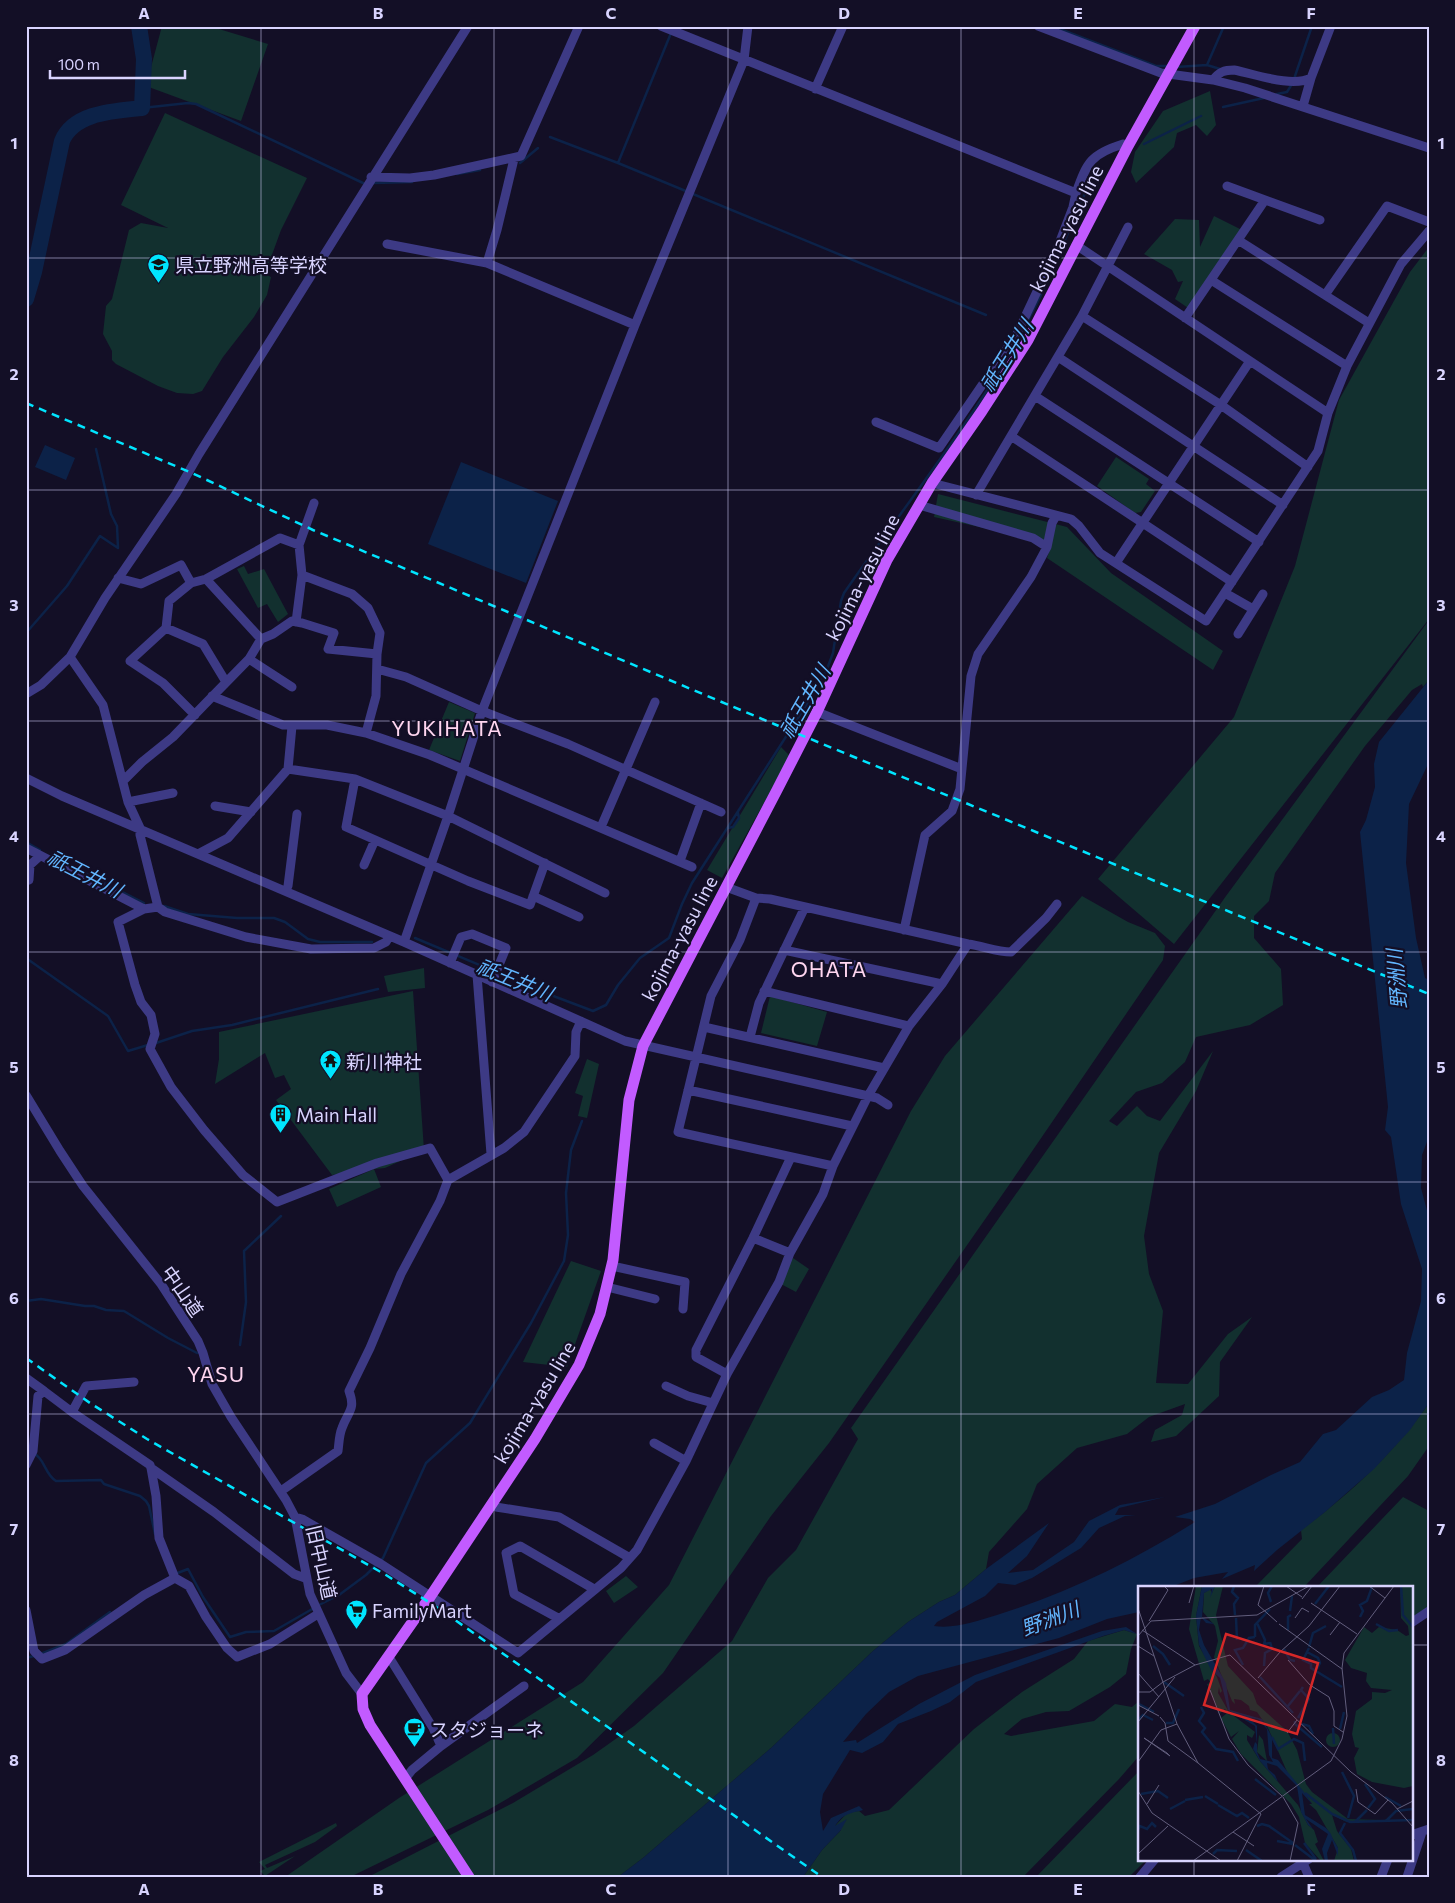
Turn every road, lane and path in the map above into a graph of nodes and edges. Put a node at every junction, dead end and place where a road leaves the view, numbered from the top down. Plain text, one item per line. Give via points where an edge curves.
1 (468, 26) edge
2 (579, 26) edge
3 (661, 26) edge
4 (748, 26) edge
5 (844, 26) edge
6 (1038, 26) edge
7 (1195, 26) edge
8 (1331, 26) edge
9 (744, 60) junction
10 (1168, 75) junction
11 (1311, 78) junction
12 (1213, 80) junction
13 (815, 89) junction
14 (1303, 106) junction
15 (1128, 146) junction
16 (1429, 148) edge
17 (514, 159) junction
18 (371, 177) junction
19 (1227, 186) dead end
20 (1076, 193) junction
21 (1265, 200) junction
22 (1320, 220) dead end
23 (1429, 222) edge
24 (1128, 228) dead end
25 (1429, 231) edge
26 (1238, 240) junction
27 (387, 244) dead end
28 (1076, 245) junction
29 (486, 263) junction
30 (1108, 266) junction
31 (1211, 280) junction
32 (1326, 295) junction
33 (1082, 316) junction
34 (1185, 318) junction
35 (1369, 323) junction
36 (635, 325) junction
37 (1058, 357) junction
38 (1250, 361) junction
39 (1347, 366) junction
40 (1035, 396) junction
41 (1221, 405) junction
42 (1328, 413) junction
43 (876, 422) dead end
44 (1011, 436) junction
45 (1194, 446) junction
46 (1308, 467) junction
47 (1169, 482) junction
48 (932, 483) junction
49 (976, 495) junction
50 (314, 503) dead end
51 (919, 505) junction
52 (1283, 505) junction
53 (1056, 516) junction
54 (1142, 523) junction
55 (1259, 542) junction
56 (299, 545) junction
57 (1048, 547) junction
58 (1116, 563) junction
59 (302, 575) junction
60 (206, 579) junction
61 (117, 581) junction
62 (1232, 582) junction
63 (191, 583) junction
64 (1225, 593) junction
65 (1262, 594) dead end
66 (1253, 609) junction
67 (296, 622) junction
68 (166, 628) junction
69 (1238, 634) dead end
70 (261, 639) junction
71 (377, 654) junction
72 (70, 657) junction
73 (249, 659) junction
74 (377, 669) junction
75 (226, 682) junction
76 (292, 687) dead end
77 (26, 694) edge
78 (212, 696) junction
79 (655, 702) dead end
80 (482, 711) junction
81 (816, 712) junction
82 (194, 715) junction
83 (292, 726) junction
84 (366, 733) junction
85 (288, 768) junction
86 (463, 769) junction
87 (625, 769) junction
88 (962, 769) junction
89 (26, 778) edge
90 (355, 779) junction
91 (123, 781) junction
92 (173, 793) dead end
93 (128, 802) junction
94 (701, 803) junction
95 (215, 806) dead end
96 (251, 812) junction
97 (721, 812) dead end
98 (297, 814) dead end
99 (448, 816) junction
100 (601, 827) junction
101 (140, 828) junction
102 (375, 840) junction
103 (26, 848) edge
104 (198, 854) junction
105 (40, 856) junction
106 (680, 861) junction
107 (545, 863) junction
108 (432, 865) junction
109 (364, 866) dead end
110 (692, 867) dead end
111 (26, 881) edge
112 (288, 886) dead end
113 (726, 887) junction
114 (605, 893) dead end
115 (533, 896) junction
116 (756, 898) junction
117 (1057, 904) dead end
118 (158, 907) junction
119 (805, 907) junction
120 (144, 909) junction
121 (579, 917) dead end
122 (904, 930) junction
123 (389, 937) junction
124 (404, 942) junction
125 (968, 944) junction
126 (784, 950) junction
127 (453, 957) junction
128 (477, 974) junction
129 (494, 975) junction
130 (942, 984) junction
131 (764, 991) junction
132 (581, 1021) junction
133 (909, 1026) junction
134 (704, 1027) junction
135 (750, 1037) junction
136 (642, 1046) junction
137 (696, 1058) junction
138 (884, 1068) junction
139 (688, 1090) junction
140 (26, 1095) edge
141 (868, 1096) junction
142 (888, 1105) dead end
143 (852, 1126) junction
144 (491, 1154) junction
145 (791, 1157) junction
146 (833, 1166) junction
147 (448, 1180) junction
148 (753, 1238) junction
149 (790, 1253) junction
150 (612, 1266) junction
151 (607, 1287) junction
152 (655, 1299) dead end
153 (683, 1309) dead end
154 (727, 1374) junction
155 (26, 1378) edge
156 (134, 1382) dead end
157 (666, 1386) dead end
158 (44, 1391) junction
159 (713, 1403) junction
160 (72, 1412) junction
161 (654, 1443) dead end
162 (686, 1461) junction
163 (26, 1464) edge
164 (151, 1468) junction
165 (281, 1492) junction
166 (491, 1504) junction
167 (295, 1517) junction
168 (630, 1558) junction
169 (174, 1575) junction
170 (305, 1578) junction
171 (594, 1588) junction
172 (430, 1597) junction
173 (316, 1609) junction
174 (26, 1610) edge
175 (1429, 1611) edge
176 (558, 1618) junction
177 (1412, 1622) edge
178 (30, 1652) edge
179 (389, 1656) junction
180 (524, 1686) dead end
181 (362, 1694) junction
182 (441, 1746) junction
183 (408, 1783) junction
184 (1425, 1831) edge
185 (1412, 1835) edge
186 (1154, 1860) edge
187 (1388, 1860) edge
188 (1306, 1861) edge
189 (1141, 1875) edge
190 (469, 1877) edge
191 (1281, 1877) edge
192 (1309, 1877) edge
193 (1381, 1877) edge
194 (1407, 1877) edge

1 - 18 street
2 - 17 street via 526,148 521,156
3 - 9 street
4 - 9 street
5 - 13 street
6 - 10 street
7 - 10 main road, kojima-yasu line
8 - 11 street
9 - 13 street
9 - 36 street
10 - 12 street
10 - 15 main road, kojima-yasu line
11 - 12 street via 1286,81 1225,70
11 - 14 street
12 - 14 street
13 - 20 street
14 - 16 street
15 - 20 street via 1123,144 1108,149 1093,158 1085,168
15 - 28 main road, kojima-yasu line
17 - 18 street via 418,177
17 - 29 street
18 - 61 street via 176,494
19 - 21 street
20 - 43 street via 1057,249 1017,334 938,448
21 - 22 street
21 - 26 street
23 - 32 street via 1387,206
24 - 30 street
25 - 35 street via 1401,264
26 - 31 street
26 - 32 street
27 - 29 street
28 - 30 street
28 - 48 main road, kojima-yasu line via 1028,340
29 - 36 street
30 - 33 street
30 - 34 street
31 - 34 street
31 - 39 street
32 - 35 street
33 - 37 street
33 - 41 street
34 - 38 street
35 - 39 street
36 - 80 street
37 - 40 street
37 - 45 street
38 - 41 street
38 - 42 street
39 - 42 street
40 - 44 street
40 - 47 street
41 - 45 street
41 - 46 street
42 - 46 street via 1318,451
44 - 49 street
44 - 54 street
45 - 47 street
45 - 52 street
46 - 52 street
47 - 54 street
47 - 55 street
48 - 49 street
48 - 51 main road, kojima-yasu line
49 - 53 street
50 - 56 street
51 - 57 street via 1033,538
51 - 81 main road, kojima-yasu line via 886,560
52 - 55 street
53 - 57 street
53 - 58 street via 1071,519 1100,553
54 - 58 street
54 - 62 street
55 - 62 street
56 - 59 street
56 - 60 street via 280,538
57 - 88 street via 978,654 971,676
58 - 64 street via 1206,621
59 - 67 street
59 - 71 street via 352,594 368,608 380,633
60 - 63 street
60 - 70 street
61 - 63 street via 141,584 181,565
61 - 72 street
62 - 64 street
63 - 68 street via 169,601
64 - 66 street
65 - 66 street
66 - 69 street
67 - 70 street via 288,623
67 - 71 street via 334,633 328,649
68 - 75 street via 203,644
68 - 82 street via 130,661 163,683
70 - 73 street
71 - 74 street
72 - 77 street
72 - 91 street via 103,705
73 - 75 street
73 - 76 street
74 - 80 street via 406,677
74 - 84 street via 376,696
75 - 78 street
78 - 82 street
78 - 83 street
79 - 87 street
80 - 86 street
80 - 87 street
81 - 88 street
81 - 113 main road, kojima-yasu line
82 - 91 street
83 - 84 street via 326,725
83 - 85 street
84 - 86 street
85 - 90 street
85 - 96 street
86 - 99 street
86 - 100 street
87 - 94 street
87 - 100 street
88 - 122 street via 960,789 952,810 925,835
89 - 101 street
90 - 99 street
90 - 102 street via 346,827
91 - 93 street
92 - 93 street
93 - 101 street
94 - 97 street
94 - 106 street
95 - 96 street
96 - 104 street via 228,838
98 - 112 street
99 - 107 street
99 - 108 street
100 - 106 street
101 - 104 street
101 - 118 street
102 - 108 street
102 - 109 street
103 - 105 street
104 - 123 street
105 - 111 street via 30,865 29,880
105 - 120 street
106 - 110 street
107 - 114 street
107 - 115 street
108 - 115 street via 530,905
108 - 124 street
113 - 116 street
113 - 136 main road, kojima-yasu line
115 - 121 street
116 - 119 street
116 - 134 street via 740,940 711,996
117 - 125 street via 1011,952
118 - 120 street
118 - 123 street via 246,937 311,949 374,948
119 - 122 street
119 - 126 street
120 - 147 street via 118,922 141,1002 151,1015 155,1034 150,1049 171,1087 242,1175 277,1202 377,1163 430,1148
122 - 125 street
123 - 124 street
124 - 127 street
125 - 130 street
126 - 130 street
126 - 131 street
127 - 128 street
127 - 129 street via 461,936 472,934 506,948
128 - 129 street
128 - 144 street
129 - 132 street
130 - 133 street
131 - 133 street
131 - 135 street
132 - 136 street
132 - 144 street via 576,1032 575,1056 524,1132
133 - 138 street
134 - 135 street
134 - 137 street
135 - 138 street
136 - 137 street
136 - 150 main road, kojima-yasu line via 629,1100
137 - 139 street
137 - 141 street
138 - 141 street
139 - 143 street
139 - 145 street via 678,1132
140 - 165 street, 中山道 via 83,1186 185,1319 203,1353 212,1384
141 - 142 street
141 - 143 street
143 - 146 street
144 - 147 street
145 - 146 street
145 - 148 street
146 - 149 street via 823,1194
147 - 165 street via 400,1274 374,1340 349,1391 353,1402 341,1429 338,1452
148 - 149 street
148 - 154 street via 696,1350 696,1357
149 - 154 street via 779,1282
150 - 151 main road, kojima-yasu line
150 - 153 street via 685,1282
151 - 152 street
151 - 166 main road, kojima-yasu line via 600,1314 579,1365 558,1403
154 - 159 street
155 - 158 street
156 - 160 street via 86,1386
157 - 159 street
158 - 160 street
158 - 163 street via 38,1396 33,1452
159 - 162 street
160 - 164 street
161 - 162 street
162 - 168 street
164 - 169 street via 159,1538
164 - 170 street via 294,1574
165 - 167 street, 中山道
166 - 168 street via 559,1517
166 - 172 main road, kojima-yasu line
167 - 170 street, 旧中山道
167 - 172 street via 378,1562
168 - 171 street
169 - 173 street via 189,1586 206,1617 237,1657 270,1644
169 - 178 street via 65,1650 42,1659
170 - 173 street, 旧中山道
171 - 176 street
171 - 176 street via 520,1546 506,1553 514,1594
172 - 176 street via 518,1653
172 - 179 main road, kojima-yasu line
173 - 181 street, 旧中山道 via 346,1673
174 - 178 street
175 - 177 street
179 - 181 main road, kojima-yasu line
179 - 182 street
180 - 182 street
181 - 183 main road via 363,1709 370,1725
182 - 183 street via 412,1770
183 - 190 main road
184 - 185 street
184 - 194 street
186 - 189 street
187 - 193 street
188 - 191 street
188 - 192 street

